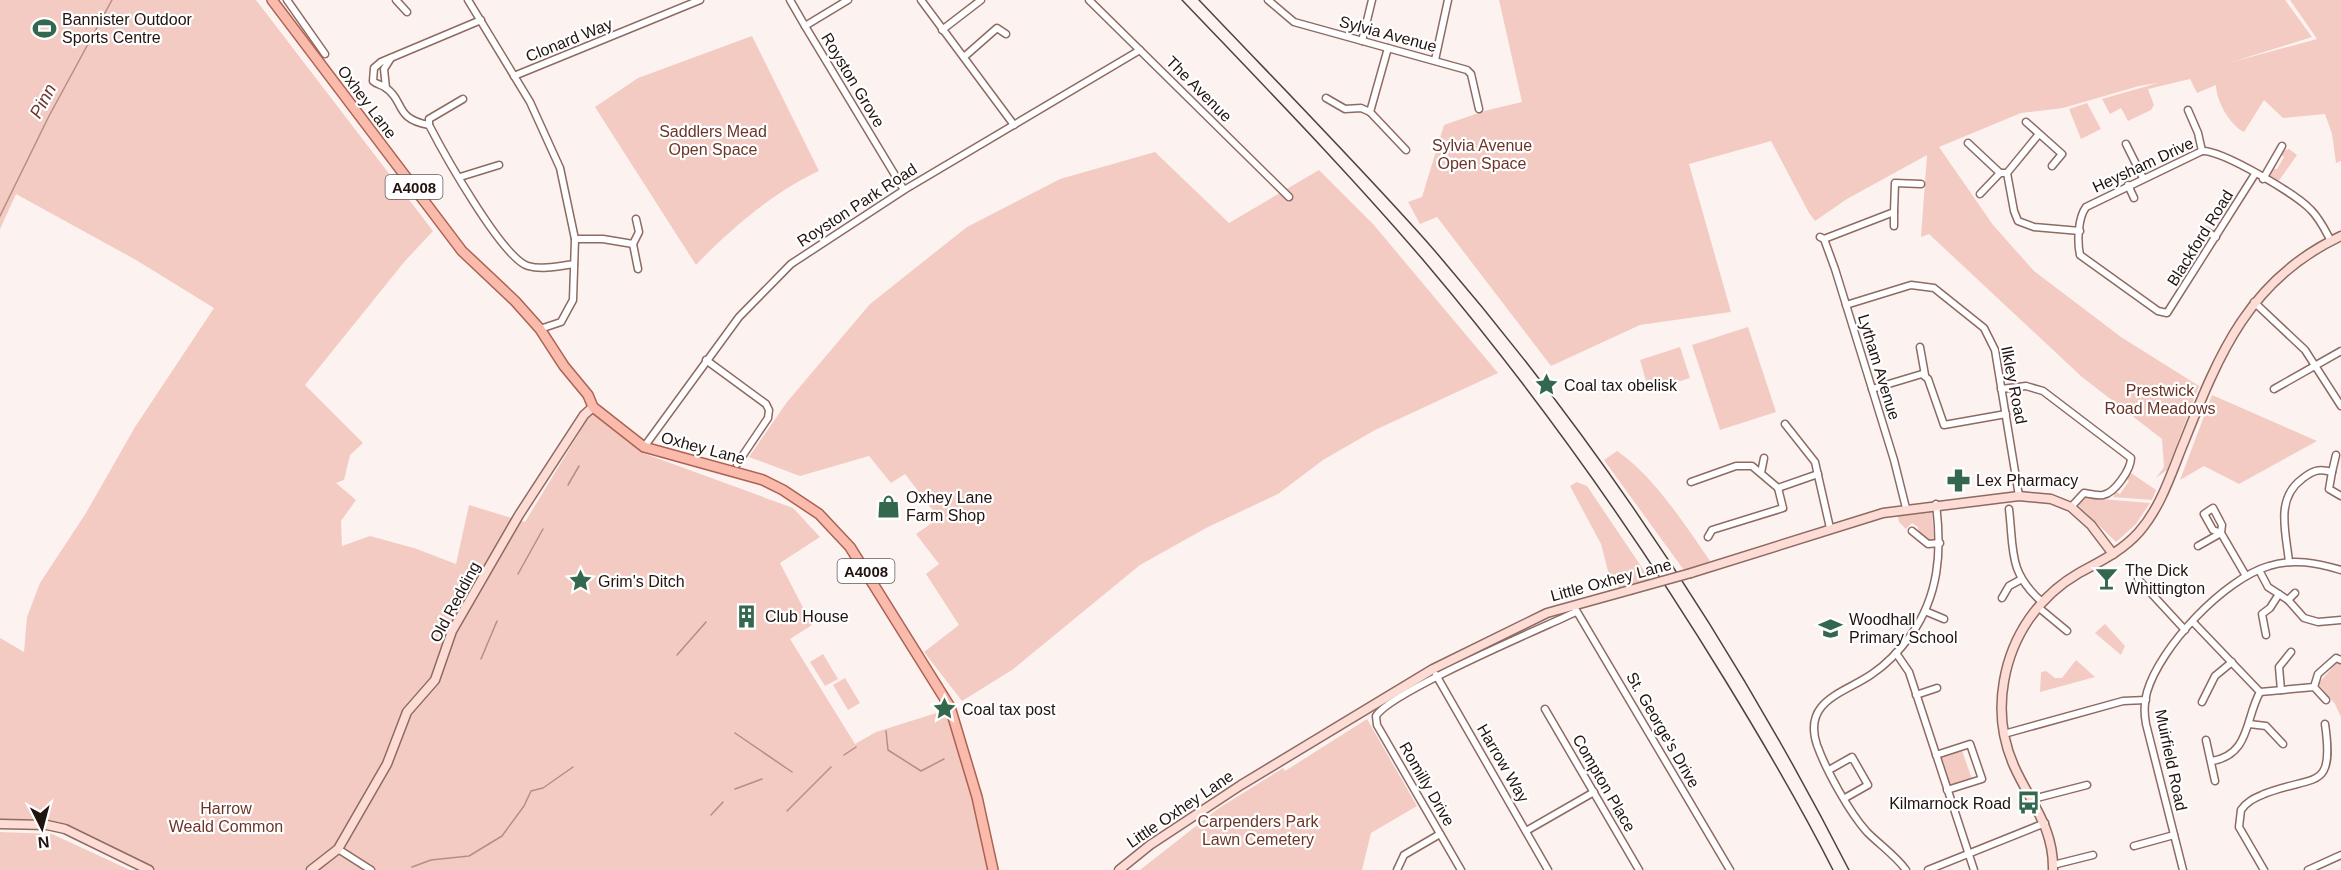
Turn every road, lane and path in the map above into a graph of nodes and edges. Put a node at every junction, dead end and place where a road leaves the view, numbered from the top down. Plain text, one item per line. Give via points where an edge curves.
1 (272, 0) edge
2 (286, 0) edge
3 (396, 0) edge
4 (468, 0) edge
5 (700, 0) edge
6 (790, 0) edge
7 (848, 0) edge
8 (921, 0) edge
9 (981, 0) edge
10 (1089, 0) edge
11 (1268, 0) edge
12 (1372, 0) edge
13 (1448, 0) edge
14 (406, 12) dead end
15 (481, 20) junction
16 (805, 26) junction
17 (942, 30) junction
18 (1006, 34) dead end
19 (1362, 41) junction
20 (1388, 48) junction
21 (1140, 50) junction
22 (325, 54) dead end
23 (964, 57) junction
24 (391, 58) junction
25 (1435, 60) junction
26 (514, 76) junction
27 (386, 88) junction
28 (1326, 98) dead end
29 (463, 99) dead end
30 (1479, 109) dead end
31 (2188, 110) dead end
32 (1370, 112) junction
33 (2026, 122) dead end
34 (429, 125) junction
35 (1014, 125) junction
36 (2038, 134) junction
37 (1968, 144) dead end
38 (2126, 144) dead end
39 (2283, 146) dead end
40 (1406, 150) dead end
41 (2202, 151) junction
42 (499, 165) dead end
43 (2052, 166) dead end
44 (2003, 173) junction
45 (2255, 174) junction
46 (460, 177) junction
47 (2143, 178) junction
48 (2263, 179) junction
49 (1921, 184) dead end
50 (2128, 185) junction
51 (904, 190) junction
52 (1980, 194) dead end
53 (1288, 197) dead end
54 (2134, 198) dead end
55 (1894, 212) junction
56 (636, 219) dead end
57 (1894, 226) dead end
58 (2204, 230) dead end
59 (2080, 231) junction
60 (2216, 237) junction
61 (2341, 237) edge
62 (575, 239) junction
63 (2331, 241) junction
64 (633, 244) junction
65 (574, 264) junction
66 (638, 269) dead end
67 (2254, 302) junction
68 (1846, 304) junction
69 (2165, 314) joint
70 (540, 329) junction
71 (1920, 347) dead end
72 (2341, 351) edge
73 (706, 360) junction
74 (2315, 365) junction
75 (1925, 375) junction
76 (1872, 389) junction
77 (2001, 389) junction
78 (2274, 389) dead end
79 (2341, 406) edge
80 (593, 407) junction
81 (2006, 414) junction
82 (1785, 424) dead end
83 (644, 447) junction
84 (2336, 455) dead end
85 (1764, 458) dead end
86 (737, 464) dead end
87 (2331, 472) junction
88 (1761, 473) junction
89 (1818, 474) junction
90 (1691, 482) dead end
91 (1778, 488) junction
92 (2019, 496) junction
93 (2341, 496) edge
94 (1936, 504) junction
95 (2070, 507) junction
96 (1783, 508) junction
97 (1906, 508) junction
98 (2009, 508) dead end
99 (1791, 511) dead end
100 (1830, 528) junction
101 (1912, 531) dead end
102 (1708, 537) dead end
103 (1940, 543) junction
104 (2198, 546) dead end
105 (2113, 554) junction
106 (2289, 562) junction
107 (2259, 570) junction
108 (2341, 570) edge
109 (2246, 576) junction
110 (2139, 579) dead end
111 (2020, 580) junction
112 (2295, 593) dead end
113 (2279, 594) junction
114 (2002, 598) dead end
115 (2288, 600) junction
116 (2040, 605) junction
117 (1575, 608) junction
118 (1925, 610) junction
119 (1944, 619) dead end
120 (2341, 620) edge
121 (2193, 622) junction
122 (2185, 630) junction
123 (2067, 631) dead end
124 (2266, 635) dead end
125 (2291, 652) dead end
126 (1896, 653) junction
127 (2341, 660) edge
128 (2232, 662) junction
129 (1435, 673) junction
130 (2314, 687) junction
131 (1937, 688) dead end
132 (2281, 690) junction
133 (2260, 692) junction
134 (1916, 695) junction
135 (2146, 700) junction
136 (2326, 700) dead end
137 (2202, 702) dead end
138 (1545, 709) dead end
139 (1379, 711) joint
140 (2249, 724) junction
141 (2325, 724) dead end
142 (2004, 734) junction
143 (2206, 740) dead end
144 (2283, 744) dead end
145 (1936, 755) junction
146 (2212, 761) junction
147 (1829, 770) junction
148 (2215, 781) dead end
149 (2087, 785) dead end
150 (1947, 790) junction
151 (1594, 792) junction
152 (1845, 798) junction
153 (2032, 799) junction
154 (2045, 823) junction
155 (0, 824) edge
156 (1526, 831) junction
157 (1440, 834) junction
158 (2174, 835) junction
159 (2134, 846) dead end
160 (338, 849) junction
161 (1969, 853) junction
162 (2093, 855) dead end
163 (2341, 855) edge
164 (2053, 867) edge
165 (149, 870) edge
166 (311, 870) edge
167 (371, 870) edge
168 (993, 870) edge
169 (1119, 870) edge
170 (1397, 870) edge
171 (1461, 870) edge
172 (1548, 870) edge
173 (1639, 870) edge
174 (1730, 870) edge
175 (1906, 870) edge
176 (1928, 870) edge
177 (1974, 870) edge
178 (2183, 870) edge
179 (2264, 870) edge
180 (2308, 870) edge

1 - 70 main road, Oxhey Lane / A4008 via 462,251
2 - 22 street, Oxhey Lane
3 - 14 street
4 - 15 street
5 - 26 street, Clonard Way
6 - 16 street
7 - 16 street, Royston Grove
8 - 17 street
9 - 17 street
10 - 21 street, The Avenue
11 - 19 street, Sylvia Avenue via 1294,22
12 - 19 street
13 - 25 street
15 - 24 street
15 - 26 street
16 - 51 street, Royston Grove
17 - 23 street
18 - 23 street via 997,28
19 - 20 street, Sylvia Avenue
20 - 25 street, Sylvia Avenue
20 - 32 street
21 - 35 street, Royston Park Road
21 - 53 street, The Avenue
23 - 35 street
24 - 27 street via 384,69
24 - 27 street via 374,68 371,76 377,85
25 - 30 street, Sylvia Avenue via 1471,74
26 - 62 street via 560,168
27 - 34 street via 405,114 415,122
28 - 32 street via 1345,109
29 - 34 street via 429,119
31 - 41 street
32 - 40 street
33 - 36 street
34 - 46 street
35 - 51 street, Royston Park Road
36 - 43 street via 2062,154
36 - 44 street
37 - 44 street
38 - 47 street
39 - 48 street
41 - 45 street, Heysham Drive via 2220,154
41 - 47 street, Heysham Drive
42 - 46 street
44 - 52 street
44 - 59 street via 2015,216 2024,225
45 - 48 street, Heysham Drive
45 - 60 street, Blackford Road
46 - 65 street via 518,261 542,268
47 - 50 street, Heysham Drive
48 - 63 street, Heysham Drive via 2308,207
49 - 55 street via 1895,183
50 - 54 street
50 - 59 street, Heysham Drive via 2086,207
51 - 73 street, Royston Park Road via 791,264 739,317
55 - 57 street
55 - 68 street, Lytham Avenue via 1822,238
56 - 64 street via 639,232
58 - 60 street
59 - 69 street, Heysham Drive via 2079,252 2084,259
60 - 69 street, Blackford Road
61 - 63 main road
62 - 64 street
62 - 65 street
63 - 67 main road via 2288,269
64 - 66 street
65 - 70 street via 573,300 568,313 561,322
67 - 74 street via 2294,336
67 - 105 main road via 2220,357 2158,504 2137,534
68 - 76 street, Lytham Avenue
68 - 77 street, Ilkley Road via 1911,285 1938,289 1987,332 1995,350
70 - 80 main road, Oxhey Lane / A4008 via 588,394
71 - 75 street
72 - 74 street
73 - 83 street, Royston Park Road
73 - 86 street via 769,410 768,418
74 - 78 street
74 - 79 street
75 - 76 street
75 - 81 street via 1944,424
76 - 97 street, Lytham Avenue
77 - 81 street, Ilkley Road
77 - 95 street via 2026,386 2043,391 2131,458 2130,467 2112,491 2084,494
80 - 83 main road, Oxhey Lane / A4008
80 - 160 main road, Old Redding via 519,515 452,631 435,680 407,712 387,764
81 - 92 street, Ilkley Road
82 - 89 street via 1815,462
83 - 168 main road, Oxhey Lane / A4008 via 783,489 819,514 850,547 950,707 977,797
84 - 87 street
85 - 88 street
87 - 93 street via 2329,489
87 - 106 street via 2319,469 2291,488 2284,504
88 - 90 street via 1752,466 1736,466
88 - 91 street
89 - 91 street
89 - 100 street
91 - 96 street
92 - 94 main road, Little Oxhey Lane
92 - 95 main road, Little Oxhey Lane via 2051,499
94 - 97 main road, Little Oxhey Lane
94 - 103 street
95 - 105 main road, Little Oxhey Lane via 2091,525
96 - 99 street
96 - 102 street via 1712,530
97 - 100 main road, Little Oxhey Lane
98 - 111 street
100 - 117 main road, Little Oxhey Lane, bridge
101 - 103 street via 1928,544
103 - 118 street via 1936,580
104 - 109 street via 2221,533
105 - 116 main road via 2063,583
106 - 107 street, Muirfield Road
106 - 108 street, Muirfield Road
107 - 109 street, Muirfield Road
107 - 113 street via 2265,584
109 - 121 street, Muirfield Road
110 - 122 street
111 - 114 street via 2009,586
111 - 116 street
112 - 115 street
113 - 115 street
113 - 124 street via 2262,614
115 - 120 street via 2307,620
116 - 123 street
116 - 142 main road via 2015,643 2006,669 2002,701
117 - 129 main road, Little Oxhey Lane via 1547,613
117 - 174 street, St. George's Drive
118 - 119 street
118 - 126 street
121 - 122 street, Muirfield Road
121 - 128 street
122 - 135 street, Muirfield Road via 2151,681
125 - 132 street via 2279,667
126 - 134 street via 1907,667
126 - 147 street via 1865,678 1832,695 1819,711 1815,734
127 - 130 street via 2336,658 2318,674
128 - 133 street
128 - 137 street via 2215,676
129 - 139 street, Little Oxhey Lane
129 - 156 street, Harrow Way
129 - 169 main road, Little Oxhey Lane via 1241,785
130 - 132 street
130 - 136 street
131 - 134 street
132 - 133 street
133 - 140 street via 2251,708
134 - 145 street
135 - 142 street via 2123,701
135 - 158 street, Muirfield Road via 2146,724
138 - 151 street, Compton Place
139 - 157 street, Romilly Drive via 1377,725
140 - 144 street via 2266,726
140 - 146 street via 2239,748
141 - 179 street via 2329,756 2319,776 2253,799 2241,810 2239,827
142 - 153 main road via 2013,765
143 - 146 street
145 - 150 street
145 - 150 street via 1970,744 1982,779
146 - 148 street
147 - 152 street
147 - 152 street via 1852,758 1868,785
149 - 153 street
150 - 161 street
151 - 156 street
151 - 173 street, Compton Place
152 - 175 street via 1865,829
153 - 154 main road
154 - 161 street
154 - 164 main road
155 - 165 main road via 65,828
156 - 172 street, Harrow Way
157 - 170 street via 1404,855
157 - 171 street, Romilly Drive
158 - 159 street
158 - 178 street, Muirfield Road
160 - 166 main road, Old Redding
160 - 167 street
161 - 176 street
161 - 177 street
162 - 164 street
163 - 180 street

